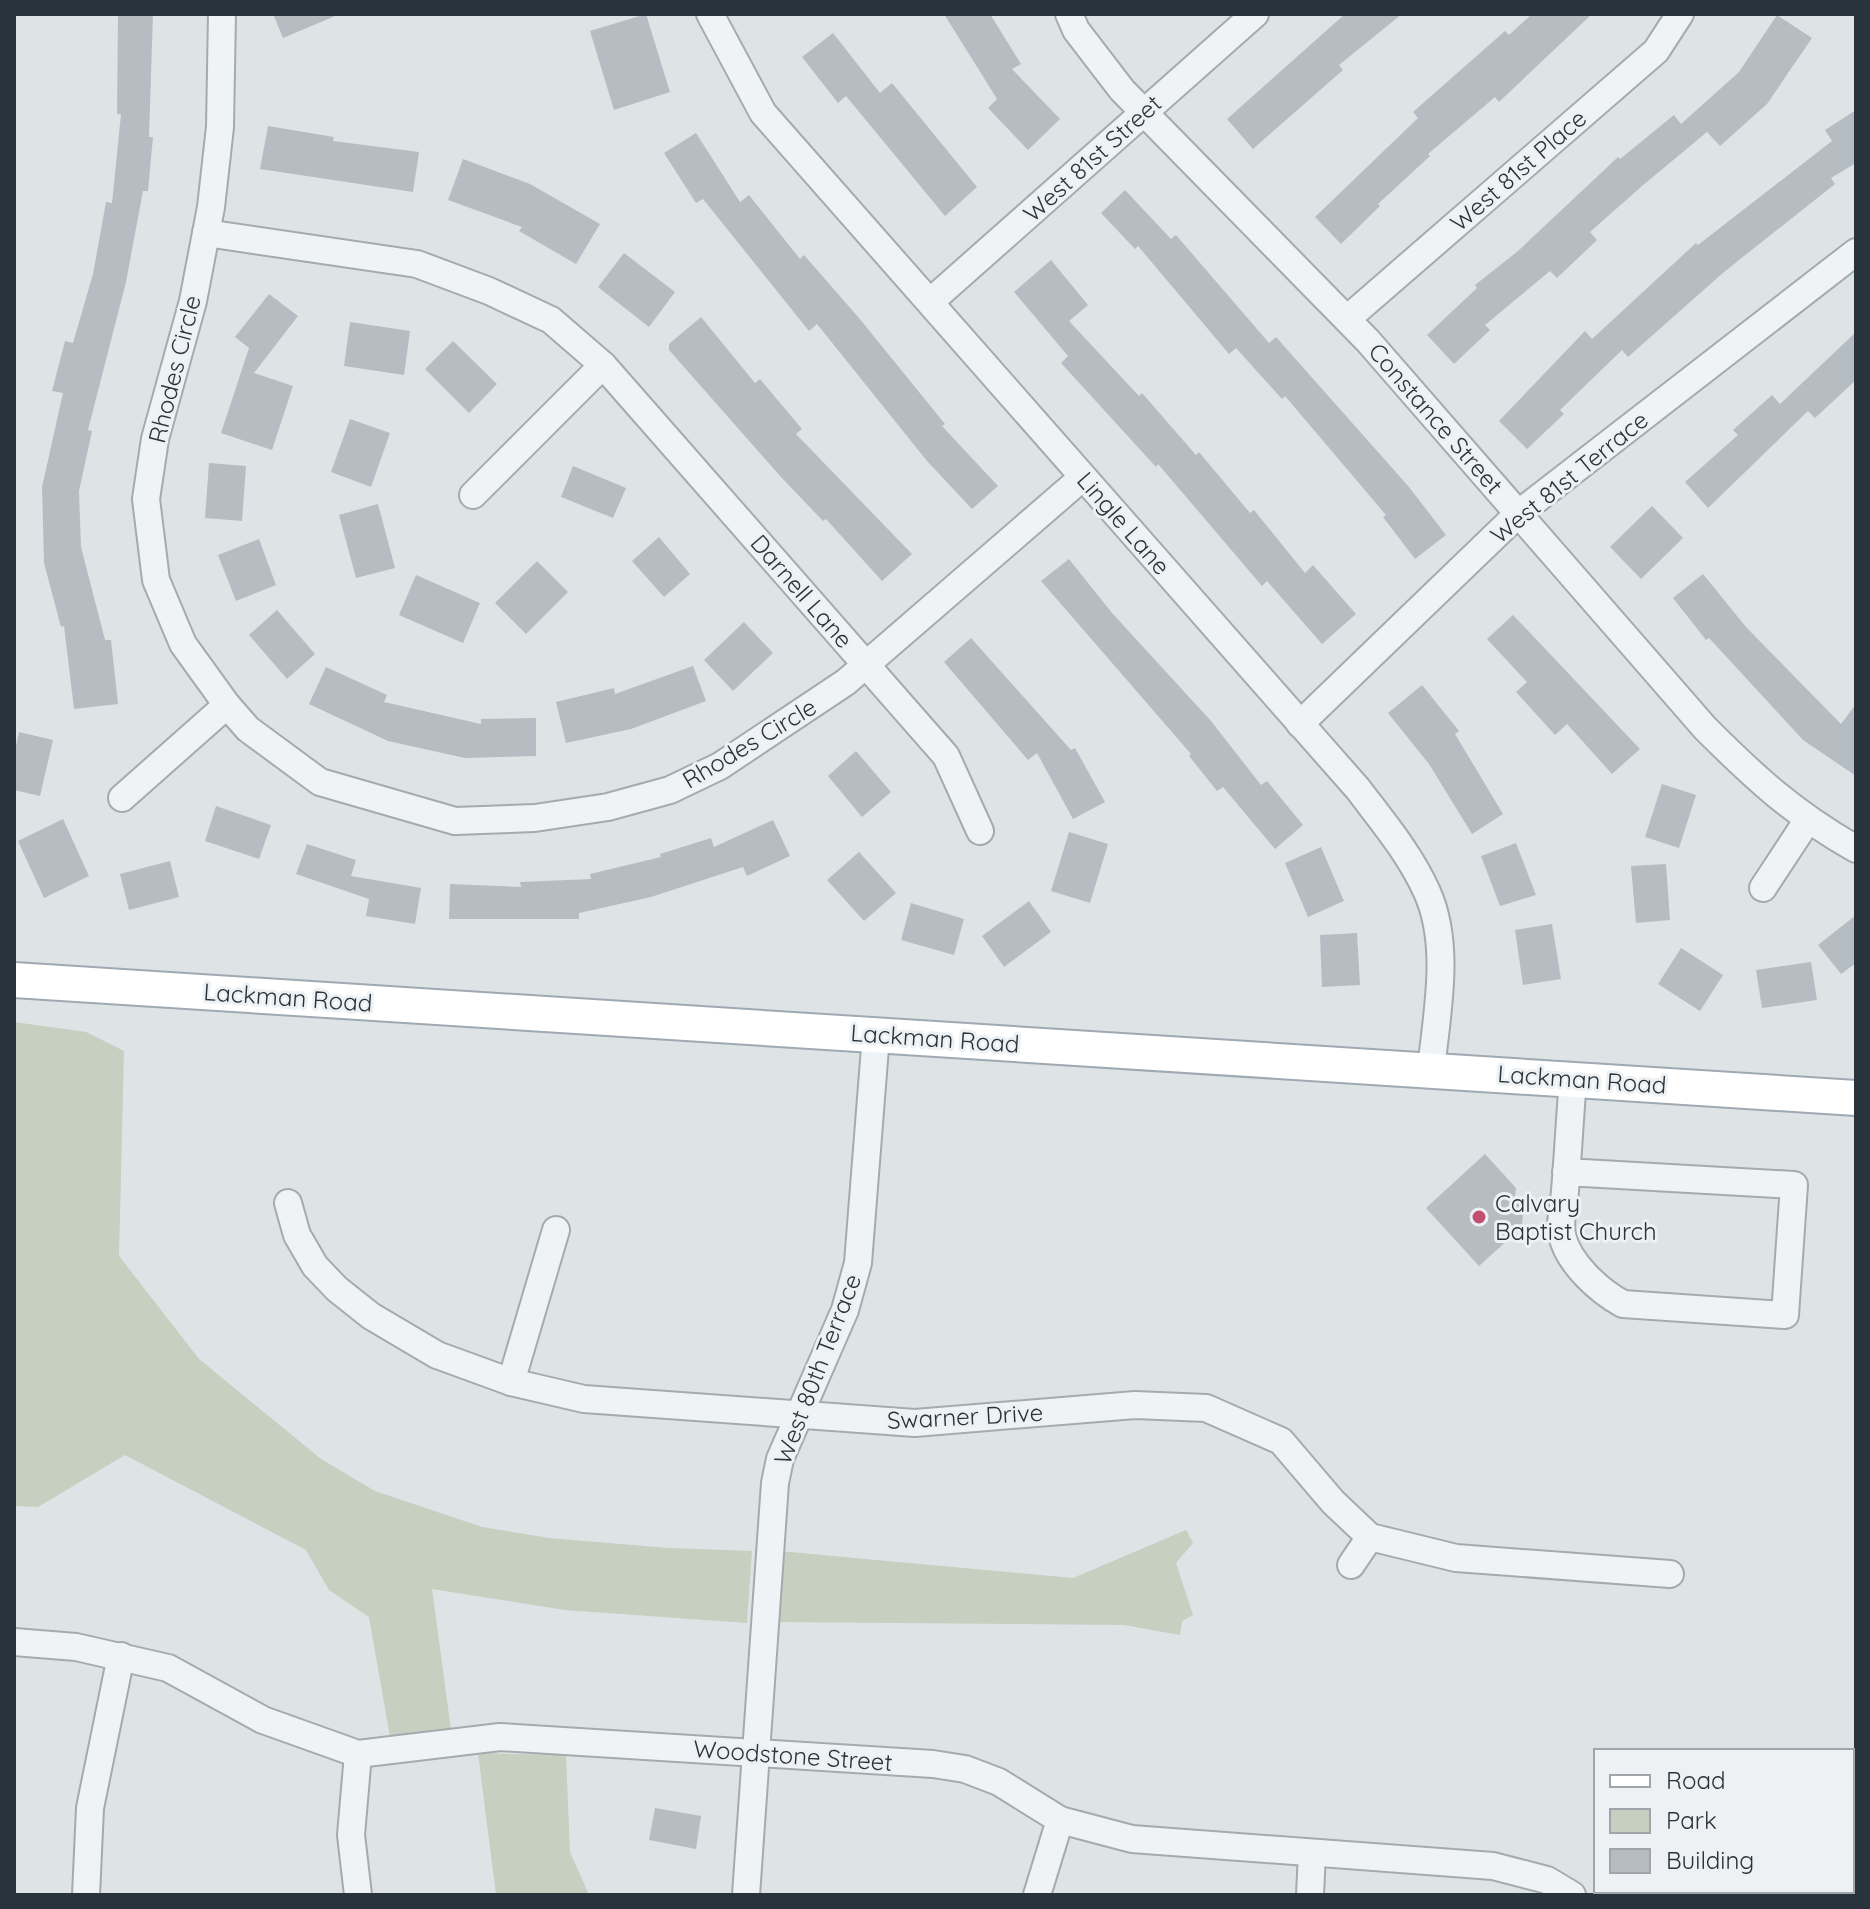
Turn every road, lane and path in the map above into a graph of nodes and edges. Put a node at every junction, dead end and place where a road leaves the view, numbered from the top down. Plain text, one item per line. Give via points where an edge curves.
1 (222, 14) edge
2 (710, 14) edge
3 (1069, 14) edge
4 (1255, 14) edge
5 (1680, 14) edge
6 (1145, 112) junction
7 (206, 233) junction
8 (1856, 252) edge
9 (930, 302) junction
10 (1347, 319) junction
11 (603, 365) junction
12 (1083, 477) junction
13 (473, 495) dead end
14 (1519, 513) junction
15 (867, 664) junction
16 (227, 705) junction
17 (1300, 724) junction
18 (122, 798) dead end
19 (1807, 821) junction
20 (980, 831) dead end
21 (1856, 849) edge
22 (1763, 888) dead end
23 (14, 980) edge
24 (876, 1035) junction
25 (1431, 1069) junction
26 (1573, 1079) junction
27 (1856, 1098) edge
28 (1566, 1172) junction
29 (288, 1203) dead end
30 (556, 1230) dead end
31 (511, 1382) junction
32 (799, 1414) junction
33 (1370, 1537) junction
34 (1351, 1565) dead end
35 (1670, 1574) dead end
36 (14, 1642) edge
37 (121, 1656) junction
38 (756, 1752) junction
39 (358, 1754) junction
40 (1060, 1820) junction
41 (1312, 1853) junction
42 (86, 1895) edge
43 (358, 1895) edge
44 (746, 1895) edge
45 (1037, 1895) edge
46 (1310, 1895) edge
47 (1572, 1895) edge

1 - 7 street, Rhodes Circle via 220,127
2 - 9 street, Lingle Lane via 763,113
3 - 6 street, Constance Street via 1122,90
4 - 6 street, West 81st Street
5 - 10 street, West 81st Place via 1656,51
6 - 9 street, West 81st Street
6 - 10 street, Constance Street
7 - 11 street, Darnell Lane via 417,264 551,320
7 - 16 street, Rhodes Circle via 155,439 146,499 156,580 183,644
8 - 14 street, West 81st Terrace
9 - 12 street, Lingle Lane
10 - 14 street, Constance Street
11 - 13 street
11 - 15 street, Darnell Lane
12 - 15 street, Rhodes Circle
12 - 17 street, Lingle Lane
14 - 17 street, West 81st Terrace
14 - 19 street, Constance Street via 1705,728
15 - 16 street, Rhodes Circle via 786,726 670,790 608,807 535,818 455,821 320,782 248,729
15 - 20 street, Darnell Lane via 946,756
16 - 18 street
17 - 25 street, Lingle Lane via 1404,850 1429,895 1441,956
19 - 21 street, Constance Street
19 - 22 street
23 - 24 main road, Lackman Road
24 - 25 main road, Lackman Road
24 - 32 street, West 80th Terrace via 858,1263 845,1310
25 - 26 main road, Lackman Road
26 - 27 main road, Lackman Road
26 - 28 street
28 - 28 street via 1562,1234 1575,1261 1605,1294 1623,1304 1785,1315 1794,1185
29 - 31 street, Swarner Drive via 297,1235 315,1266 360,1307 437,1355
30 - 31 street
31 - 32 street, Swarner Drive via 584,1399
32 - 33 street, Swarner Drive via 915,1423 1135,1405 1206,1408 1281,1441
32 - 38 street, West 80th Terrace via 775,1483
33 - 34 street
33 - 35 street, Swarner Drive via 1456,1558
36 - 37 street, Woodstone Street
37 - 39 street, Woodstone Street via 168,1668 263,1720
37 - 42 street via 90,1808
38 - 39 street, Woodstone Street via 500,1737
38 - 40 street, Woodstone Street via 965,1769 999,1782
38 - 44 street, West 80th Terrace
39 - 43 street via 351,1835
40 - 41 street, Woodstone Street via 1132,1839
40 - 45 street
41 - 46 street
41 - 47 street, Woodstone Street via 1493,1866 1547,1880

